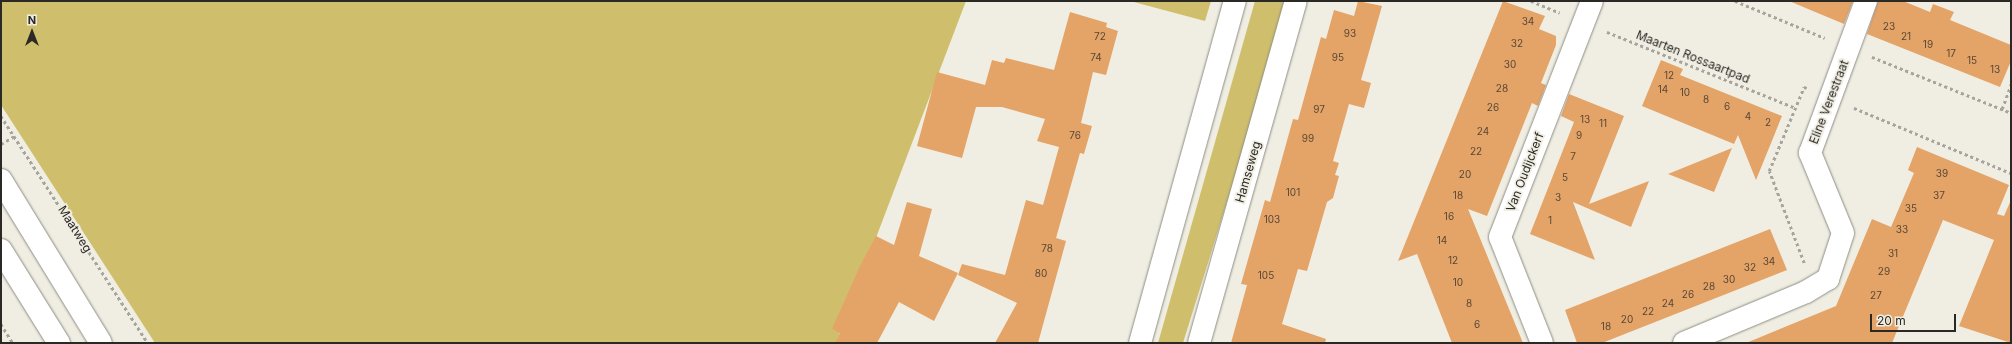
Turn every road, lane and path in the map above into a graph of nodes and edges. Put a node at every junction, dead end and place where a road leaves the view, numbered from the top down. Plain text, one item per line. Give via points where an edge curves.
1 (1235, 1) edge
2 (1296, 1) edge
3 (1530, 1) edge
4 (1592, 1) edge
5 (1866, 1) edge
6 (1584, 22) junction
7 (2011, 84) edge
8 (1830, 98) junction
9 (1796, 108) junction
10 (2002, 109) dead end
11 (1, 116) edge
12 (16, 135) junction
13 (1, 144) edge
14 (2011, 173) edge
15 (1, 180) edge
16 (1, 250) edge
17 (1814, 288) junction
18 (1, 324) edge
19 (13, 343) edge
20 (59, 343) edge
21 (101, 343) edge
22 (148, 343) edge
23 (1140, 343) edge
24 (1200, 343) edge
25 (1542, 343) edge
26 (1684, 343) edge

1 - 23 street
2 - 24 street, Hamseweg
3 - 6 path, Maarten Rossaartpad
4 - 6 street, Van Oudijckerf
5 - 8 street, Eline Verestraat
6 - 9 path, Maarten Rossaartpad
6 - 25 street, Van Oudijckerf via 1500,237
7 - 10 path
8 - 9 path via 1804,86
8 - 14 path
8 - 17 street, Eline Verestraat via 1810,152 1843,233 1828,279
9 - 17 path via 1769,171
11 - 12 path, Maatweg
12 - 13 path
12 - 22 path, Maatweg
15 - 21 street
16 - 20 street
17 - 26 street, Eline Verestraat
18 - 19 path

